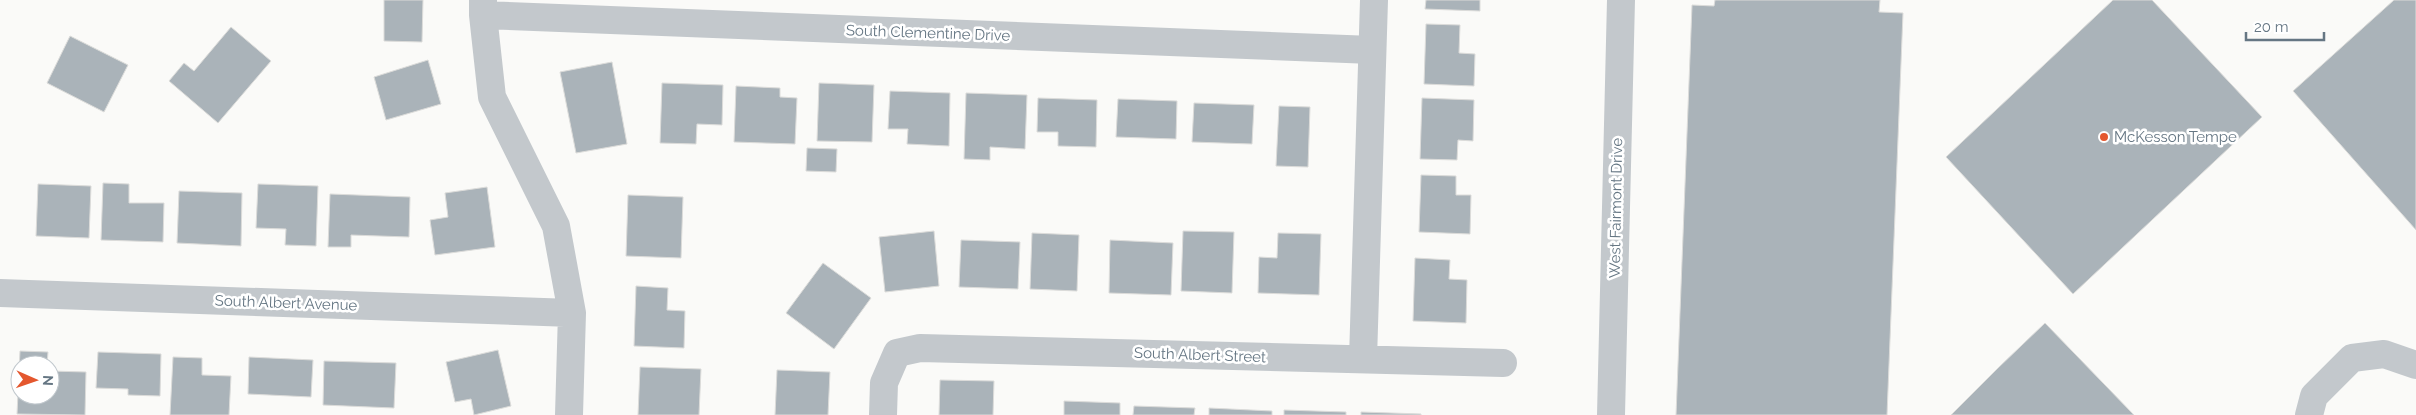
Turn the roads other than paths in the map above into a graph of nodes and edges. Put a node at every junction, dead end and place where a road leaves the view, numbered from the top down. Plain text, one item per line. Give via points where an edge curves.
1 (1374, 0) edge
2 (1621, 0) edge
3 (483, 8) edge
4 (1372, 50) junction
5 (0, 293) edge
6 (572, 314) junction
7 (1363, 359) junction
8 (1503, 363) dead end
9 (2416, 365) edge
10 (569, 415) edge
11 (883, 415) edge
12 (1611, 415) edge
13 (2308, 415) edge

1 - 4 street
2 - 12 street, West Fairmont Drive
3 - 4 street, South Clementine Drive
3 - 6 street via 492,97 556,226
4 - 7 street
5 - 6 street, South Albert Avenue
6 - 10 street
7 - 8 street, South Albert Street
7 - 11 street, South Albert Street via 920,348 897,353 884,383
9 - 13 street via 2384,354 2352,358 2314,396

